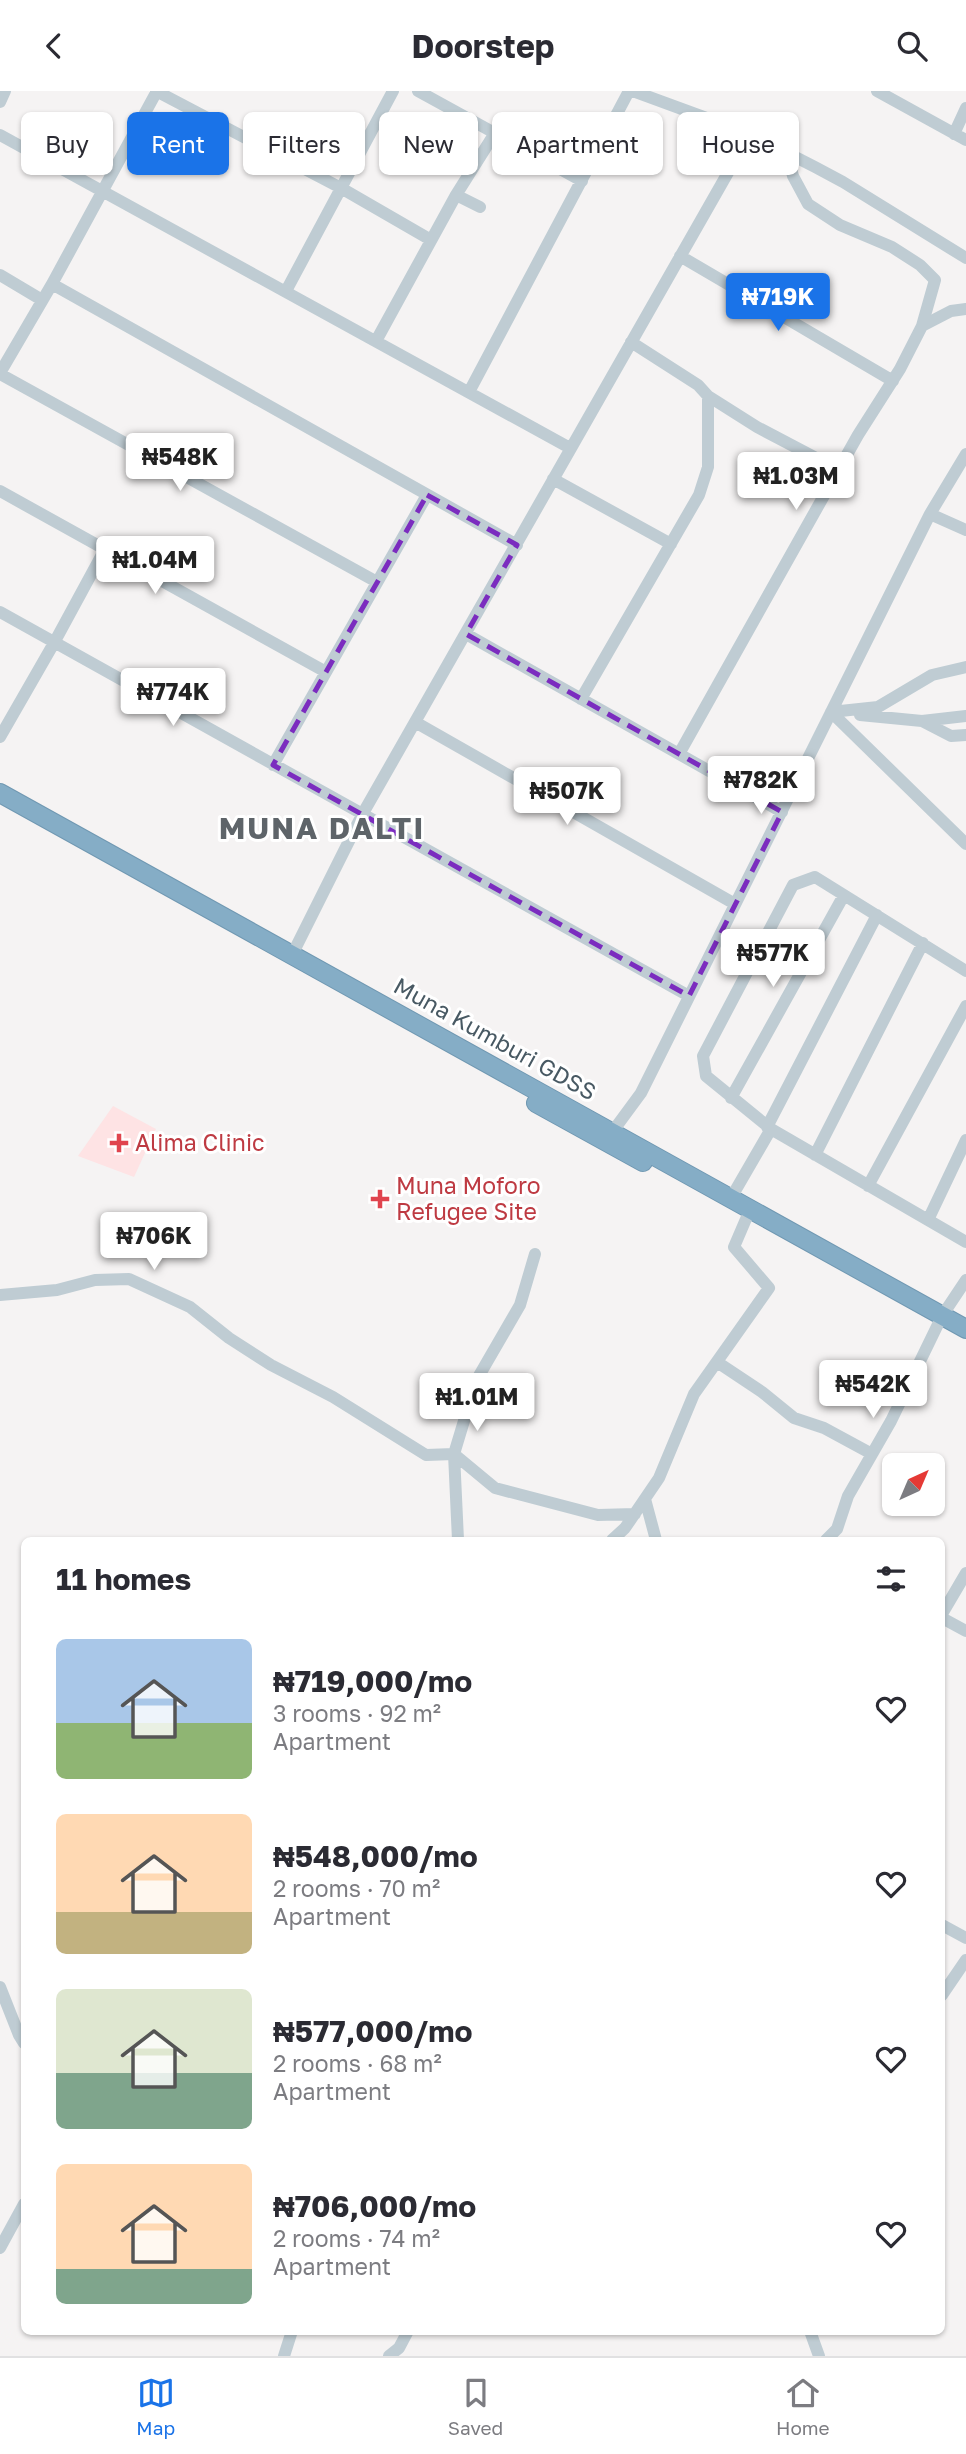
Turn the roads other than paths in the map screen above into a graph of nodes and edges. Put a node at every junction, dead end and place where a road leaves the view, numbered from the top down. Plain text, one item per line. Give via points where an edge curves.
1 (5, 91) edge
2 (157, 91) edge
3 (377, 91) edge
4 (418, 91) edge
5 (877, 91) edge
6 (638, 92) edge
7 (391, 94) edge
8 (0, 102) edge
9 (966, 108) edge
10 (691, 112) edge
11 (492, 131) edge
12 (954, 134) junction
13 (0, 136) edge
14 (492, 138) edge
15 (966, 140) edge
16 (0, 152) edge
17 (799, 159) edge
18 (571, 175) edge
19 (726, 175) edge
20 (793, 175) edge
21 (582, 181) junction
22 (341, 188) junction
23 (103, 190) junction
24 (456, 195) junction
25 (480, 207) dead end
26 (431, 240) junction
27 (680, 256) junction
28 (966, 258) edge
29 (0, 275) edge
30 (52, 284) junction
31 (286, 291) junction
32 (42, 300) junction
33 (966, 309) edge
34 (922, 326) junction
35 (376, 341) junction
36 (631, 342) junction
37 (1, 368) edge
38 (893, 381) junction
39 (469, 392) junction
40 (708, 396) junction
41 (570, 448) junction
42 (966, 454) edge
43 (839, 470) junction
44 (553, 479) junction
45 (0, 491) edge
46 (427, 495) junction
47 (930, 514) junction
48 (966, 530) edge
49 (671, 544) junction
50 (517, 545) junction
51 (105, 549) junction
52 (377, 582) junction
53 (0, 612) edge
54 (466, 634) junction
55 (54, 643) junction
56 (966, 667) edge
57 (326, 672) junction
58 (581, 699) junction
59 (831, 712) junction
60 (966, 716) edge
61 (922, 721) junction
62 (415, 722) junction
63 (966, 735) edge
64 (0, 737) edge
65 (679, 754) junction
66 (273, 765) junction
67 (0, 793) edge
68 (0, 807) edge
69 (782, 812) junction
70 (362, 815) junction
71 (966, 844) edge
72 (844, 895) junction
73 (735, 904) junction
74 (877, 915) junction
75 (923, 943) junction
76 (292, 955) junction
77 (966, 971) edge
78 (689, 996) junction
79 (966, 1006) edge
80 (731, 1098) junction
81 (769, 1128) junction
82 (612, 1131) junction
83 (966, 1140) edge
84 (816, 1155) junction
85 (868, 1186) junction
86 (731, 1198) junction
87 (746, 1219) junction
88 (928, 1220) junction
89 (966, 1242) edge
90 (536, 1254) dead end
91 (966, 1280) edge
92 (0, 1295) edge
93 (939, 1320) junction
94 (966, 1329) edge
95 (966, 1341) edge
96 (717, 1362) junction
97 (454, 1454) junction
98 (872, 1454) junction
99 (645, 1499) junction
100 (635, 1514) junction
101 (598, 1515) junction
102 (458, 1537) edge
103 (617, 1537) edge
104 (619, 1537) edge
105 (655, 1537) edge
106 (829, 1537) edge
107 (966, 1573) edge
108 (945, 1611) edge
109 (945, 1618) edge
110 (966, 1631) edge
111 (945, 1927) edge
112 (966, 1938) edge
113 (966, 1960) edge
114 (0, 1987) edge
115 (945, 1991) edge
116 (21, 2038) edge
117 (21, 2210) edge
118 (0, 2248) edge
119 (291, 2335) edge
120 (406, 2335) edge
121 (811, 2335) edge
122 (284, 2356) edge
123 (389, 2356) edge
124 (819, 2356) edge

1 - 8 street
2 - 22 street
2 - 23 street
3 - 7 street
4 - 11 street
5 - 12 street
6 - 10 street
6 - 21 street
7 - 22 street
9 - 12 street
12 - 15 street
13 - 16 street
13 - 23 street
14 - 24 street
17 - 28 street
18 - 21 street
19 - 27 street
20 - 34 street via 808,204 840,225 892,247 935,280
21 - 39 street
22 - 26 street
22 - 31 street
23 - 30 street
23 - 31 street
24 - 25 street
24 - 26 street
26 - 35 street
27 - 36 street
27 - 38 street
29 - 32 street
30 - 32 street
30 - 46 street
31 - 35 street
32 - 37 street
33 - 34 street via 951,311
34 - 38 street
35 - 39 street
36 - 40 street
36 - 41 street
37 - 52 street
38 - 43 street
39 - 41 street
40 - 43 street
40 - 49 street via 708,467 699,495
41 - 44 street
42 - 47 street
43 - 65 street
44 - 49 street
44 - 50 street
45 - 51 street
46 - 50 street
46 - 52 street
47 - 48 street
47 - 59 street
49 - 58 street
50 - 54 street
51 - 55 street
51 - 57 street
52 - 57 street
53 - 55 street
54 - 58 street
54 - 62 street
55 - 64 street
55 - 66 street
56 - 59 street via 932,675 877,707
57 - 66 street
58 - 65 street
59 - 61 street
59 - 69 street
59 - 71 street
60 - 61 street
61 - 63 street via 951,736
62 - 70 street
62 - 73 street
65 - 69 street
66 - 70 street
67 - 76 highway, Muna Kumburi GDSS
68 - 87 highway, Muna Kumburi GDSS
69 - 73 street
70 - 76 street
70 - 78 street
72 - 74 street
72 - 80 street
72 - 80 street via 815,877 793,885 703,1056 706,1076
73 - 78 street
74 - 75 street
74 - 81 street
75 - 77 street
75 - 84 street
76 - 82 highway, Muna Kumburi GDSS
78 - 82 street via 641,1093
79 - 85 street
80 - 81 street
81 - 84 street
81 - 86 street
82 - 86 highway, Muna Kumburi GDSS
83 - 88 street
84 - 85 street
85 - 88 street
86 - 93 highway, Muna Kumburi GDSS
87 - 93 highway, Muna Kumburi GDSS
87 - 96 street via 734,1247 769,1288
88 - 89 street
90 - 97 street via 520,1305 476,1381
91 - 93 street
92 - 97 street via 129,1279 190,1307 271,1365 426,1455
93 - 94 highway, Muna Kumburi GDSS
93 - 95 highway, Muna Kumburi GDSS
93 - 98 street
96 - 98 street via 794,1418
96 - 99 street via 694,1394 659,1478
97 - 101 street via 495,1488
97 - 102 street
98 - 106 street
99 - 100 street
99 - 105 street
100 - 101 street
100 - 104 street
101 - 103 street
107 - 108 street
109 - 110 street
111 - 112 street
113 - 115 street
114 - 116 street
117 - 118 street
119 - 122 street
120 - 123 street
121 - 124 street

